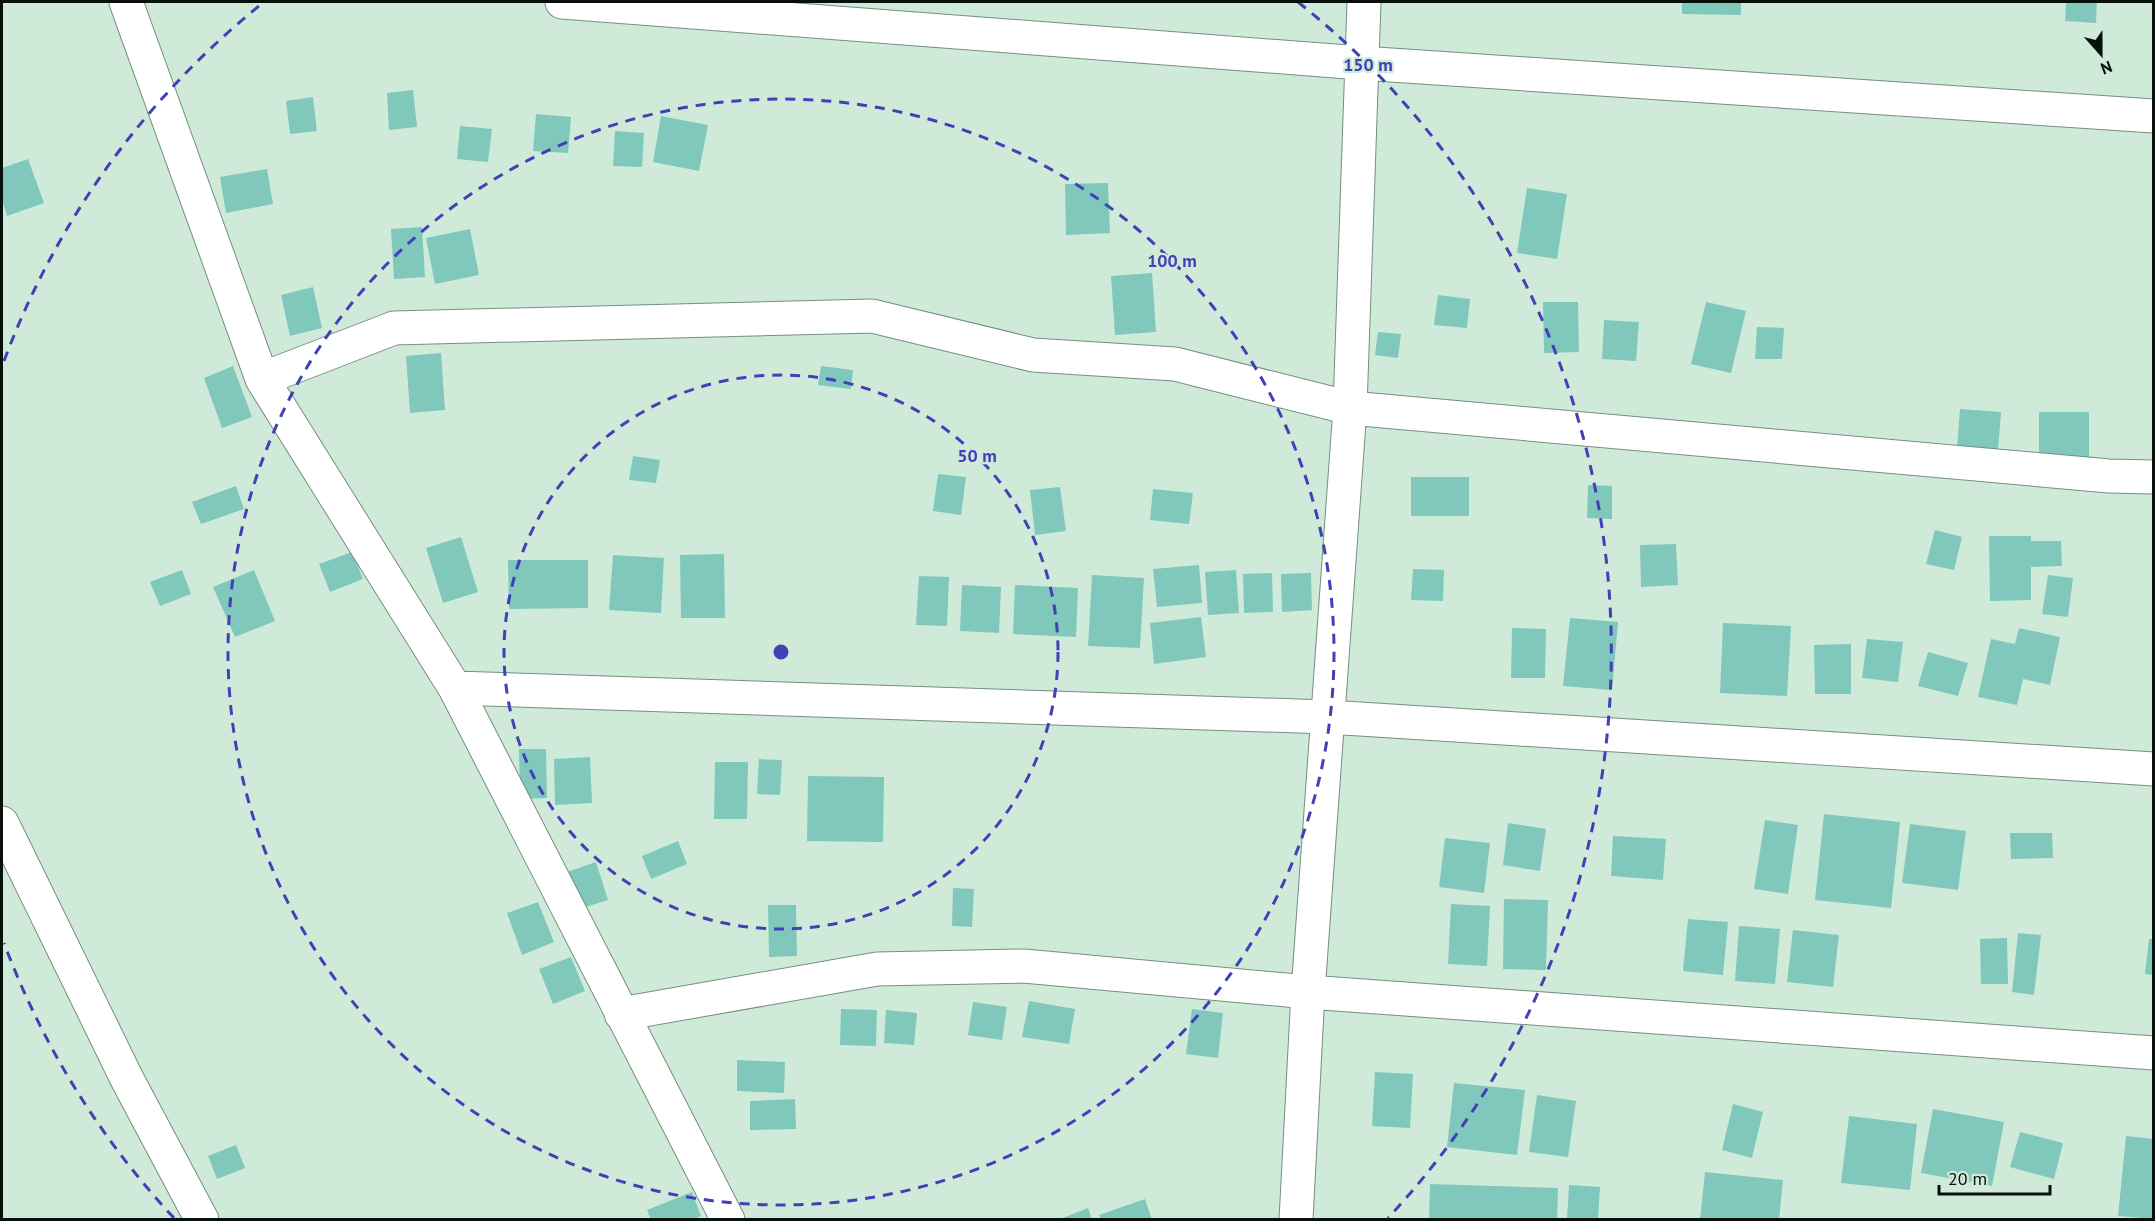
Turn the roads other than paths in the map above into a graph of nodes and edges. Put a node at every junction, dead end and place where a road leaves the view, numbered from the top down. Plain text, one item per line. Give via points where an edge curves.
1 (126, 2) edge
2 (562, 2) edge
3 (1364, 2) edge
4 (1361, 63) junction
5 (2154, 116) edge
6 (262, 379) junction
7 (1350, 408) junction
8 (2154, 477) edge
9 (454, 688) junction
10 (1328, 717) junction
11 (2154, 769) edge
12 (2, 823) edge
13 (1308, 992) junction
14 (621, 1014) junction
15 (2154, 1053) edge
16 (202, 1220) edge
17 (728, 1220) edge
18 (1296, 1220) edge

1 - 6 street
2 - 4 street
3 - 4 street
4 - 5 street
4 - 7 street
6 - 7 street via 394,328 872,316 1033,355 1175,364
6 - 9 street
7 - 8 street
7 - 10 street
9 - 10 street
9 - 14 street
10 - 11 street
10 - 13 street
12 - 16 street via 126,1079
13 - 14 street via 1024,966 877,969
13 - 15 street
13 - 18 street
14 - 17 street

